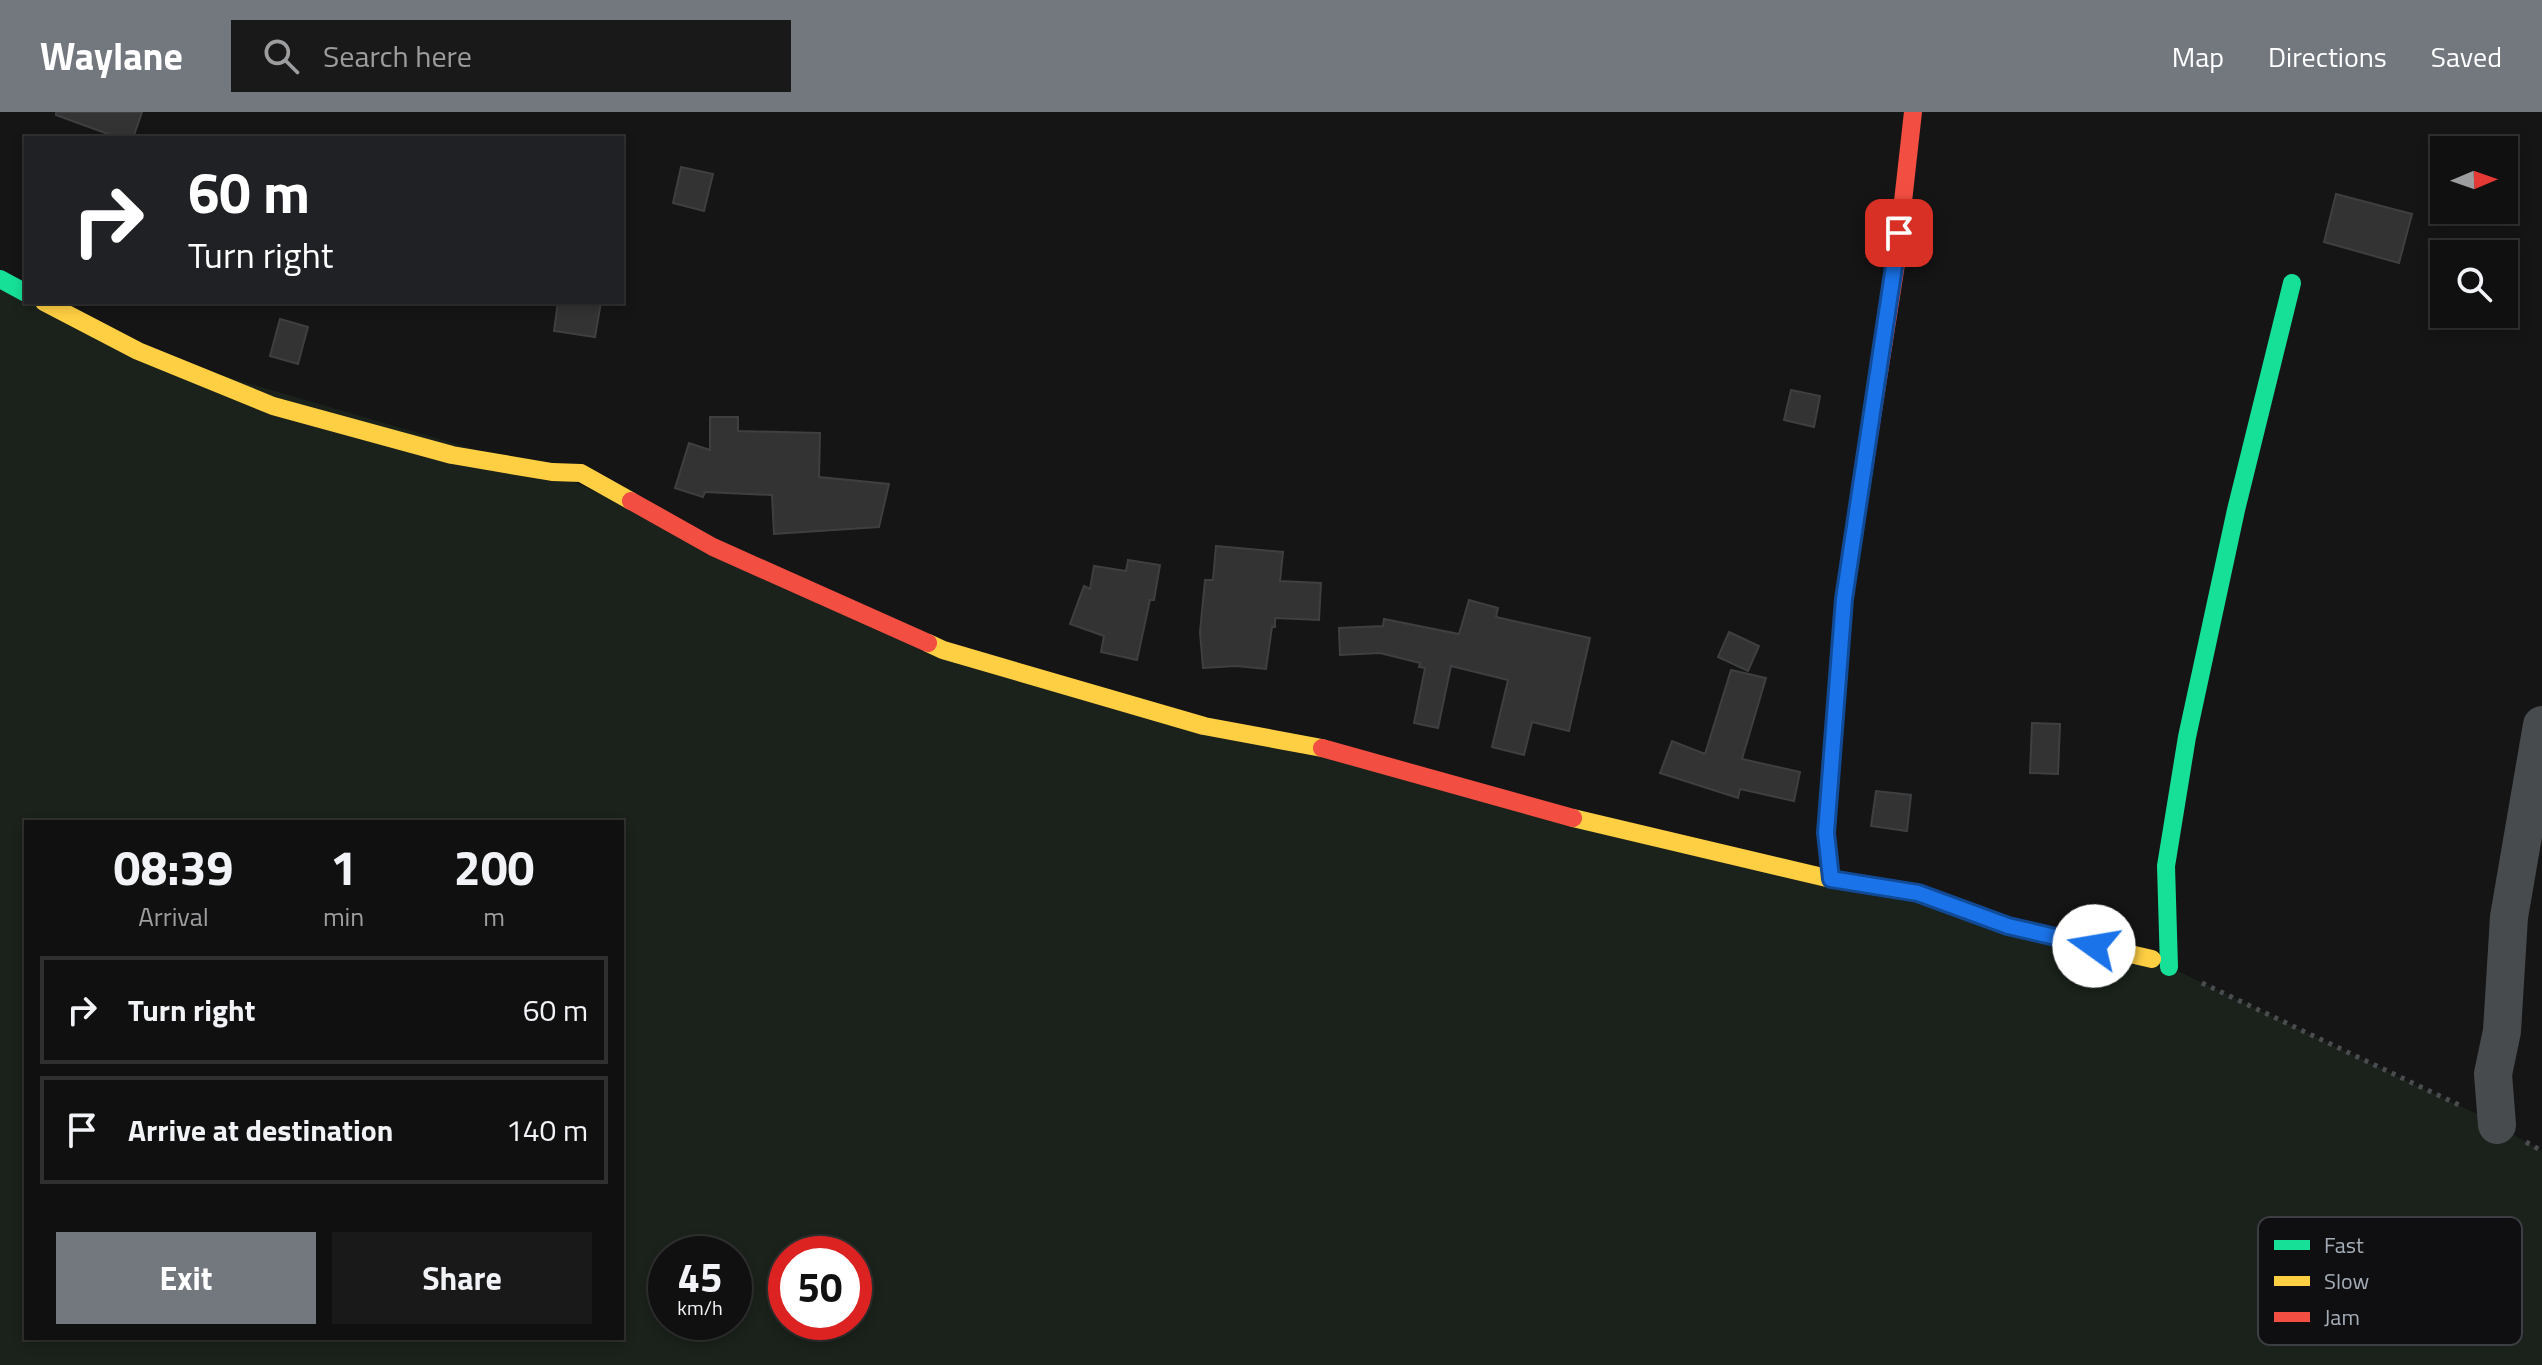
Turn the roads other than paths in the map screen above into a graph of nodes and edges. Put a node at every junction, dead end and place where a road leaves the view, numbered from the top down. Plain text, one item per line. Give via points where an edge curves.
1 (1913, 112) edge
2 (0, 279) edge
3 (2292, 283) dead end
4 (24, 292) edge
5 (48, 304) edge
6 (2542, 725) edge
7 (1831, 879) junction
8 (2497, 1125) road end

1 - 7 main road via 1896,264 1844,599 1826,833
2 - 4 main road
3 - 7 main road via 2187,737 2166,866 2160,963 2008,926 1918,893
5 - 7 main road via 138,351 273,406 452,455 581,473 713,547 943,650 1204,726 1313,745 1541,810
6 - 8 street via 2509,917 2502,1031 2493,1074

